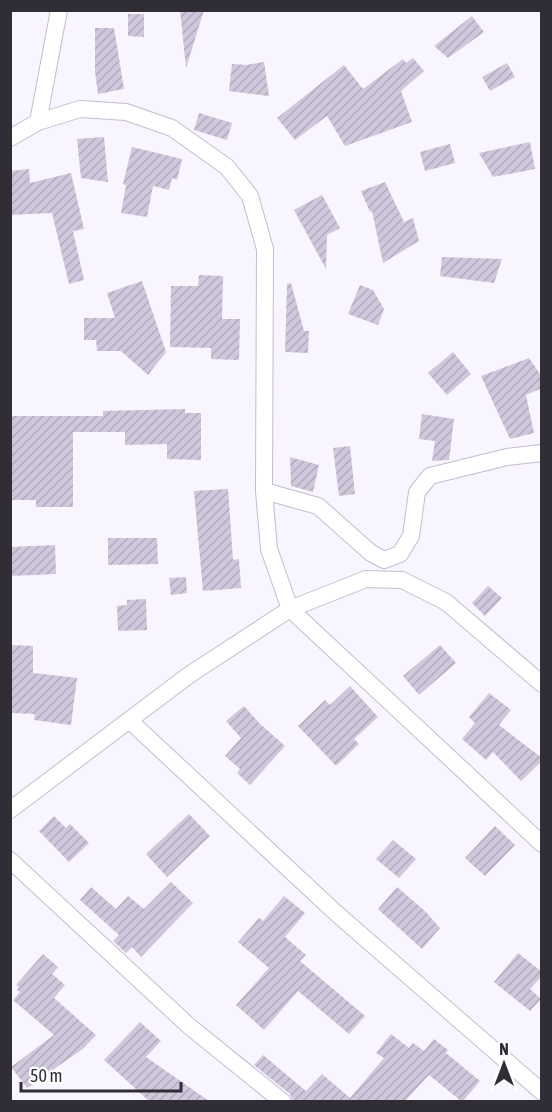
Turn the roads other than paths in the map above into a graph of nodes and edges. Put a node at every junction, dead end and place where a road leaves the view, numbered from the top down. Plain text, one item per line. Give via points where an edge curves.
1 (59, 10) edge
2 (38, 122) junction
3 (10, 138) edge
4 (542, 453) edge
5 (264, 491) junction
6 (290, 609) junction
7 (542, 684) edge
8 (130, 721) junction
9 (10, 810) edge
10 (542, 844) edge
11 (10, 860) edge
12 (542, 1092) edge
13 (283, 1101) edge

1 - 2 street
2 - 3 street
2 - 5 street via 80,109 126,112 172,128 227,167 250,196 265,249
4 - 5 street via 507,456 429,476 417,492 411,536 400,554 384,560 318,506
5 - 6 street via 268,549
6 - 7 street via 366,579 402,580 446,602
6 - 8 street via 189,675
6 - 10 street
8 - 9 street
8 - 12 street via 336,913
11 - 13 street via 189,1026

